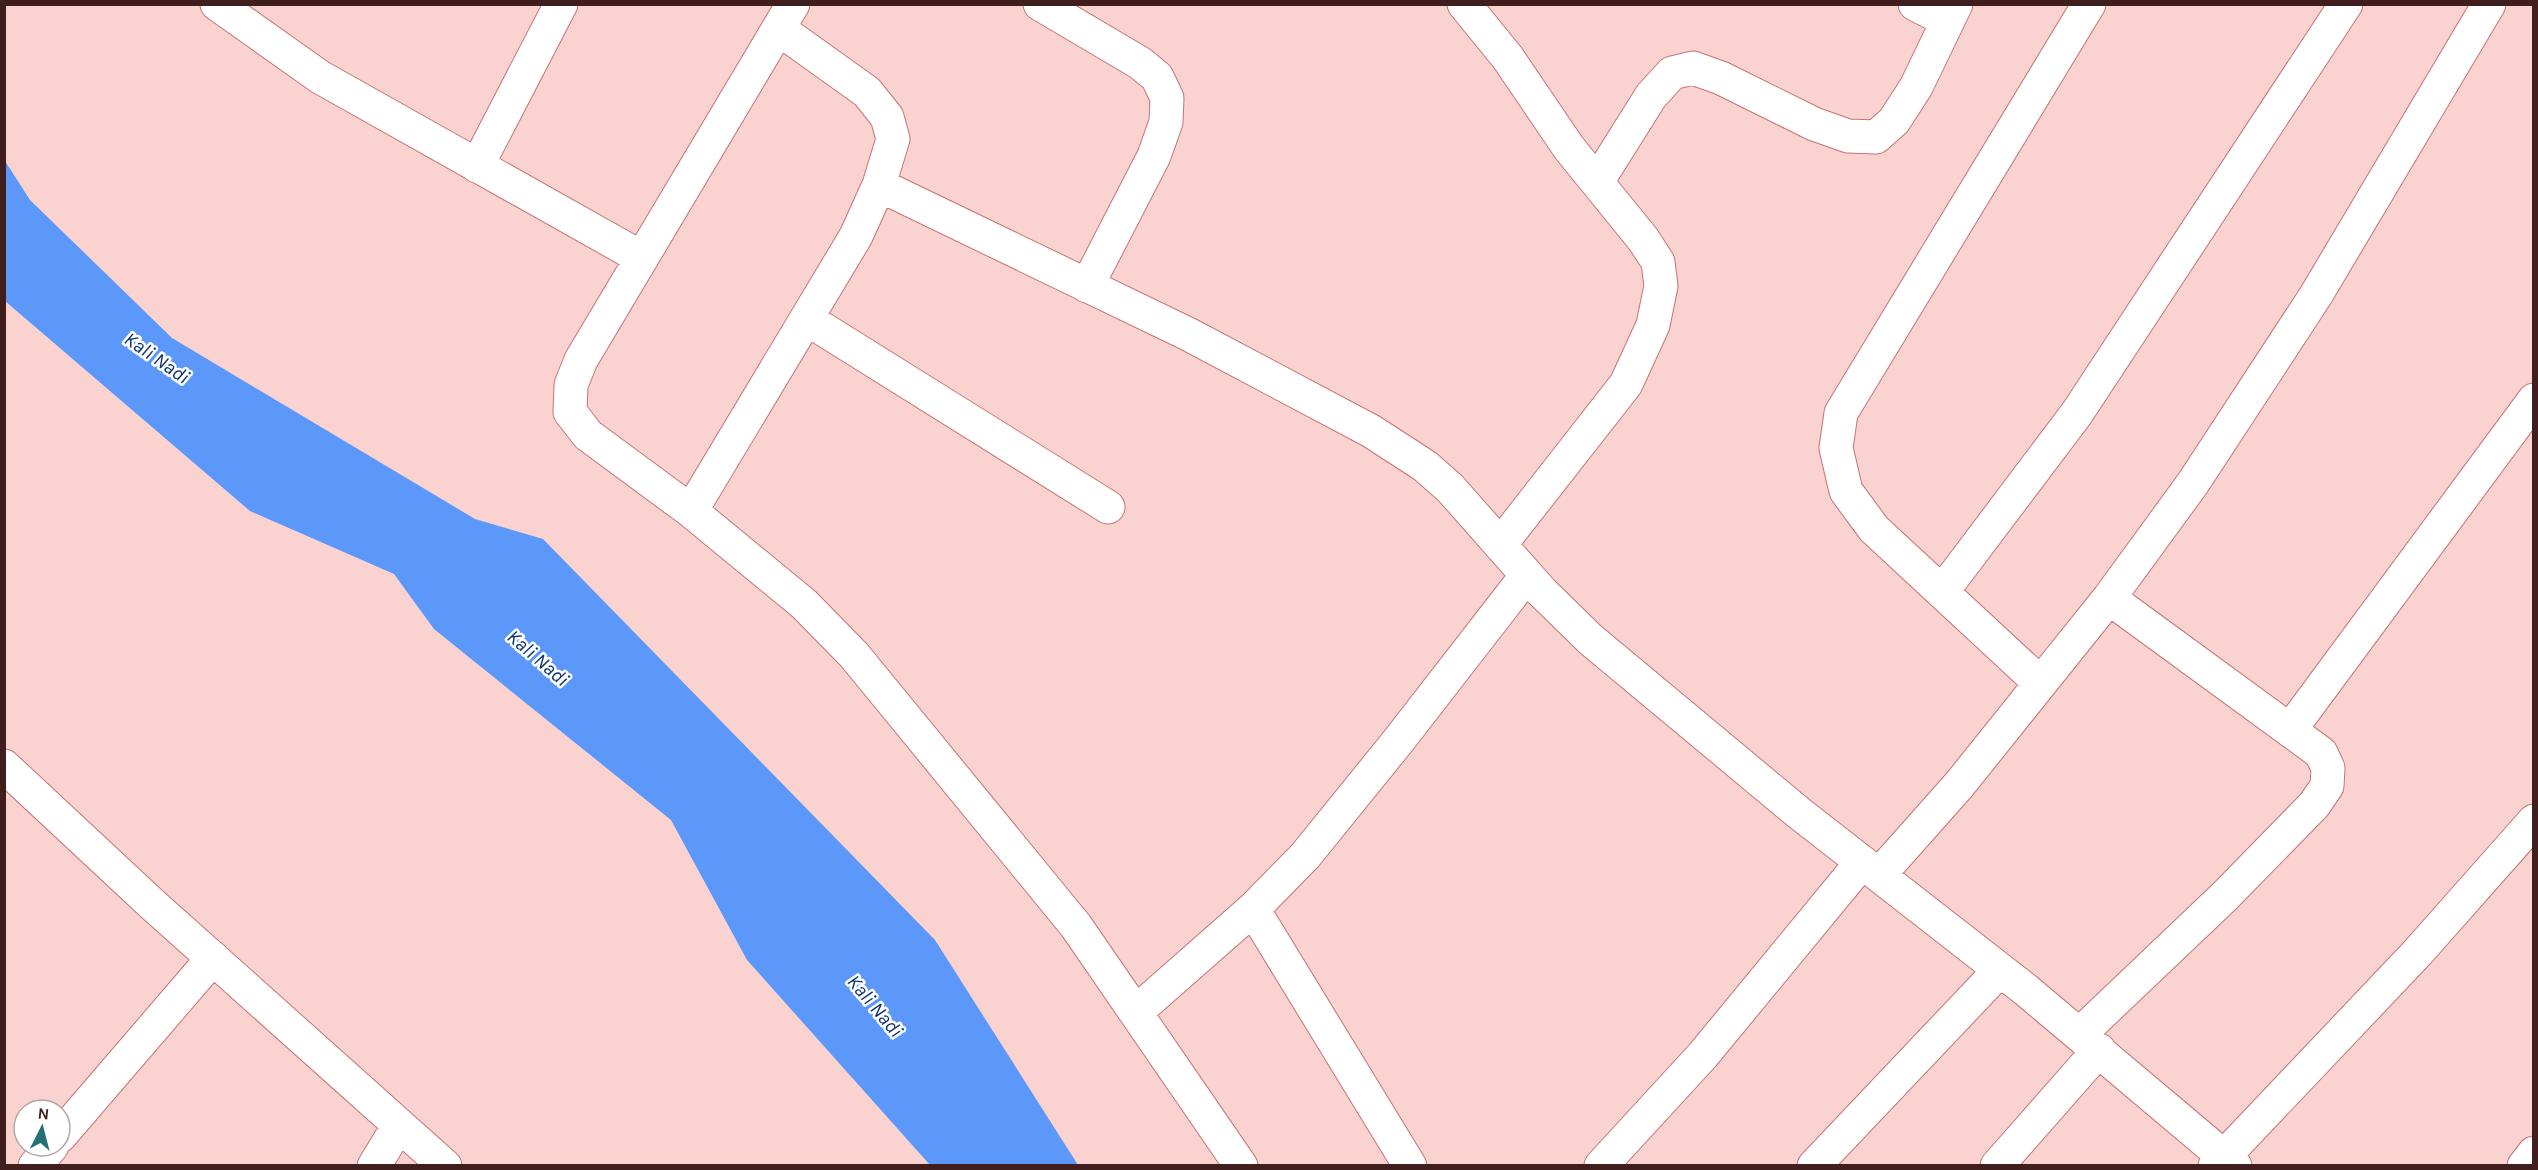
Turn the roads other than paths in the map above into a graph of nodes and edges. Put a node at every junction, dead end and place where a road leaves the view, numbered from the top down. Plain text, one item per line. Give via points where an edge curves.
1 (217, 4) edge
2 (561, 4) edge
3 (1040, 4) edge
4 (1464, 4) edge
5 (1915, 4) edge
6 (2089, 4) edge
7 (2346, 4) edge
8 (2489, 4) edge
9 (1952, 13) edge
10 (786, 17) edge
11 (477, 166) junction
12 (1597, 182) junction
13 (879, 185) junction
14 (642, 258) junction
15 (1087, 286) junction
16 (807, 319) junction
17 (2534, 400) edge
18 (1108, 507) dead end
19 (691, 511) junction
20 (1500, 544) junction
21 (1527, 575) junction
22 (1942, 592) junction
23 (2109, 598) junction
24 (2040, 683) junction
25 (2290, 730) junction
26 (4, 766) edge
27 (2534, 822) edge
28 (1870, 869) junction
29 (1253, 909) junction
30 (213, 958) junction
31 (2000, 970) junction
32 (1136, 1012) junction
33 (2089, 1042) junction
34 (72, 1123) edge
35 (399, 1125) junction
36 (2534, 1153) edge
37 (2224, 1162) edge
38 (374, 1166) edge
39 (445, 1166) edge
40 (1240, 1166) edge
41 (1410, 1166) edge
42 (1601, 1166) edge
43 (1815, 1166) edge
44 (1997, 1166) edge
45 (2524, 1166) edge

1 - 11 street via 320,77
2 - 11 street
3 - 15 street via 1140,63 1157,77 1167,98 1166,122 1154,156
4 - 12 street
5 - 9 street
6 - 22 street via 1841,413 1836,448 1846,491 1874,529
7 - 22 street via 2077,413
8 - 23 street via 2316,295 2193,483
9 - 12 street via 1916,87 1894,121 1876,136 1848,136 1814,124 1693,68 1672,73 1651,96
10 - 13 street via 867,92 887,117 893,139
10 - 14 street
11 - 14 street
12 - 20 street via 1658,262 1661,286 1653,326 1626,384
13 - 15 street
13 - 16 street via 856,236
14 - 19 street via 581,360 571,385 570,412 588,435
15 - 20 street via 1188,334 1371,431 1425,466
16 - 18 street
16 - 19 street
17 - 25 street
19 - 32 street via 804,604 854,655 1076,926
20 - 21 street
21 - 28 street via 1590,639
21 - 29 street via 1305,856
22 - 24 street
23 - 24 street
23 - 25 street
24 - 28 street via 1959,785
25 - 33 street via 2321,753 2328,768 2326,786 2314,805
26 - 30 street
27 - 37 street
28 - 31 street
28 - 42 street
29 - 32 street
29 - 41 street
30 - 34 street
30 - 35 street
31 - 33 street
31 - 43 street
32 - 40 street
33 - 37 street
33 - 44 street
35 - 38 street
35 - 39 street
36 - 45 street

